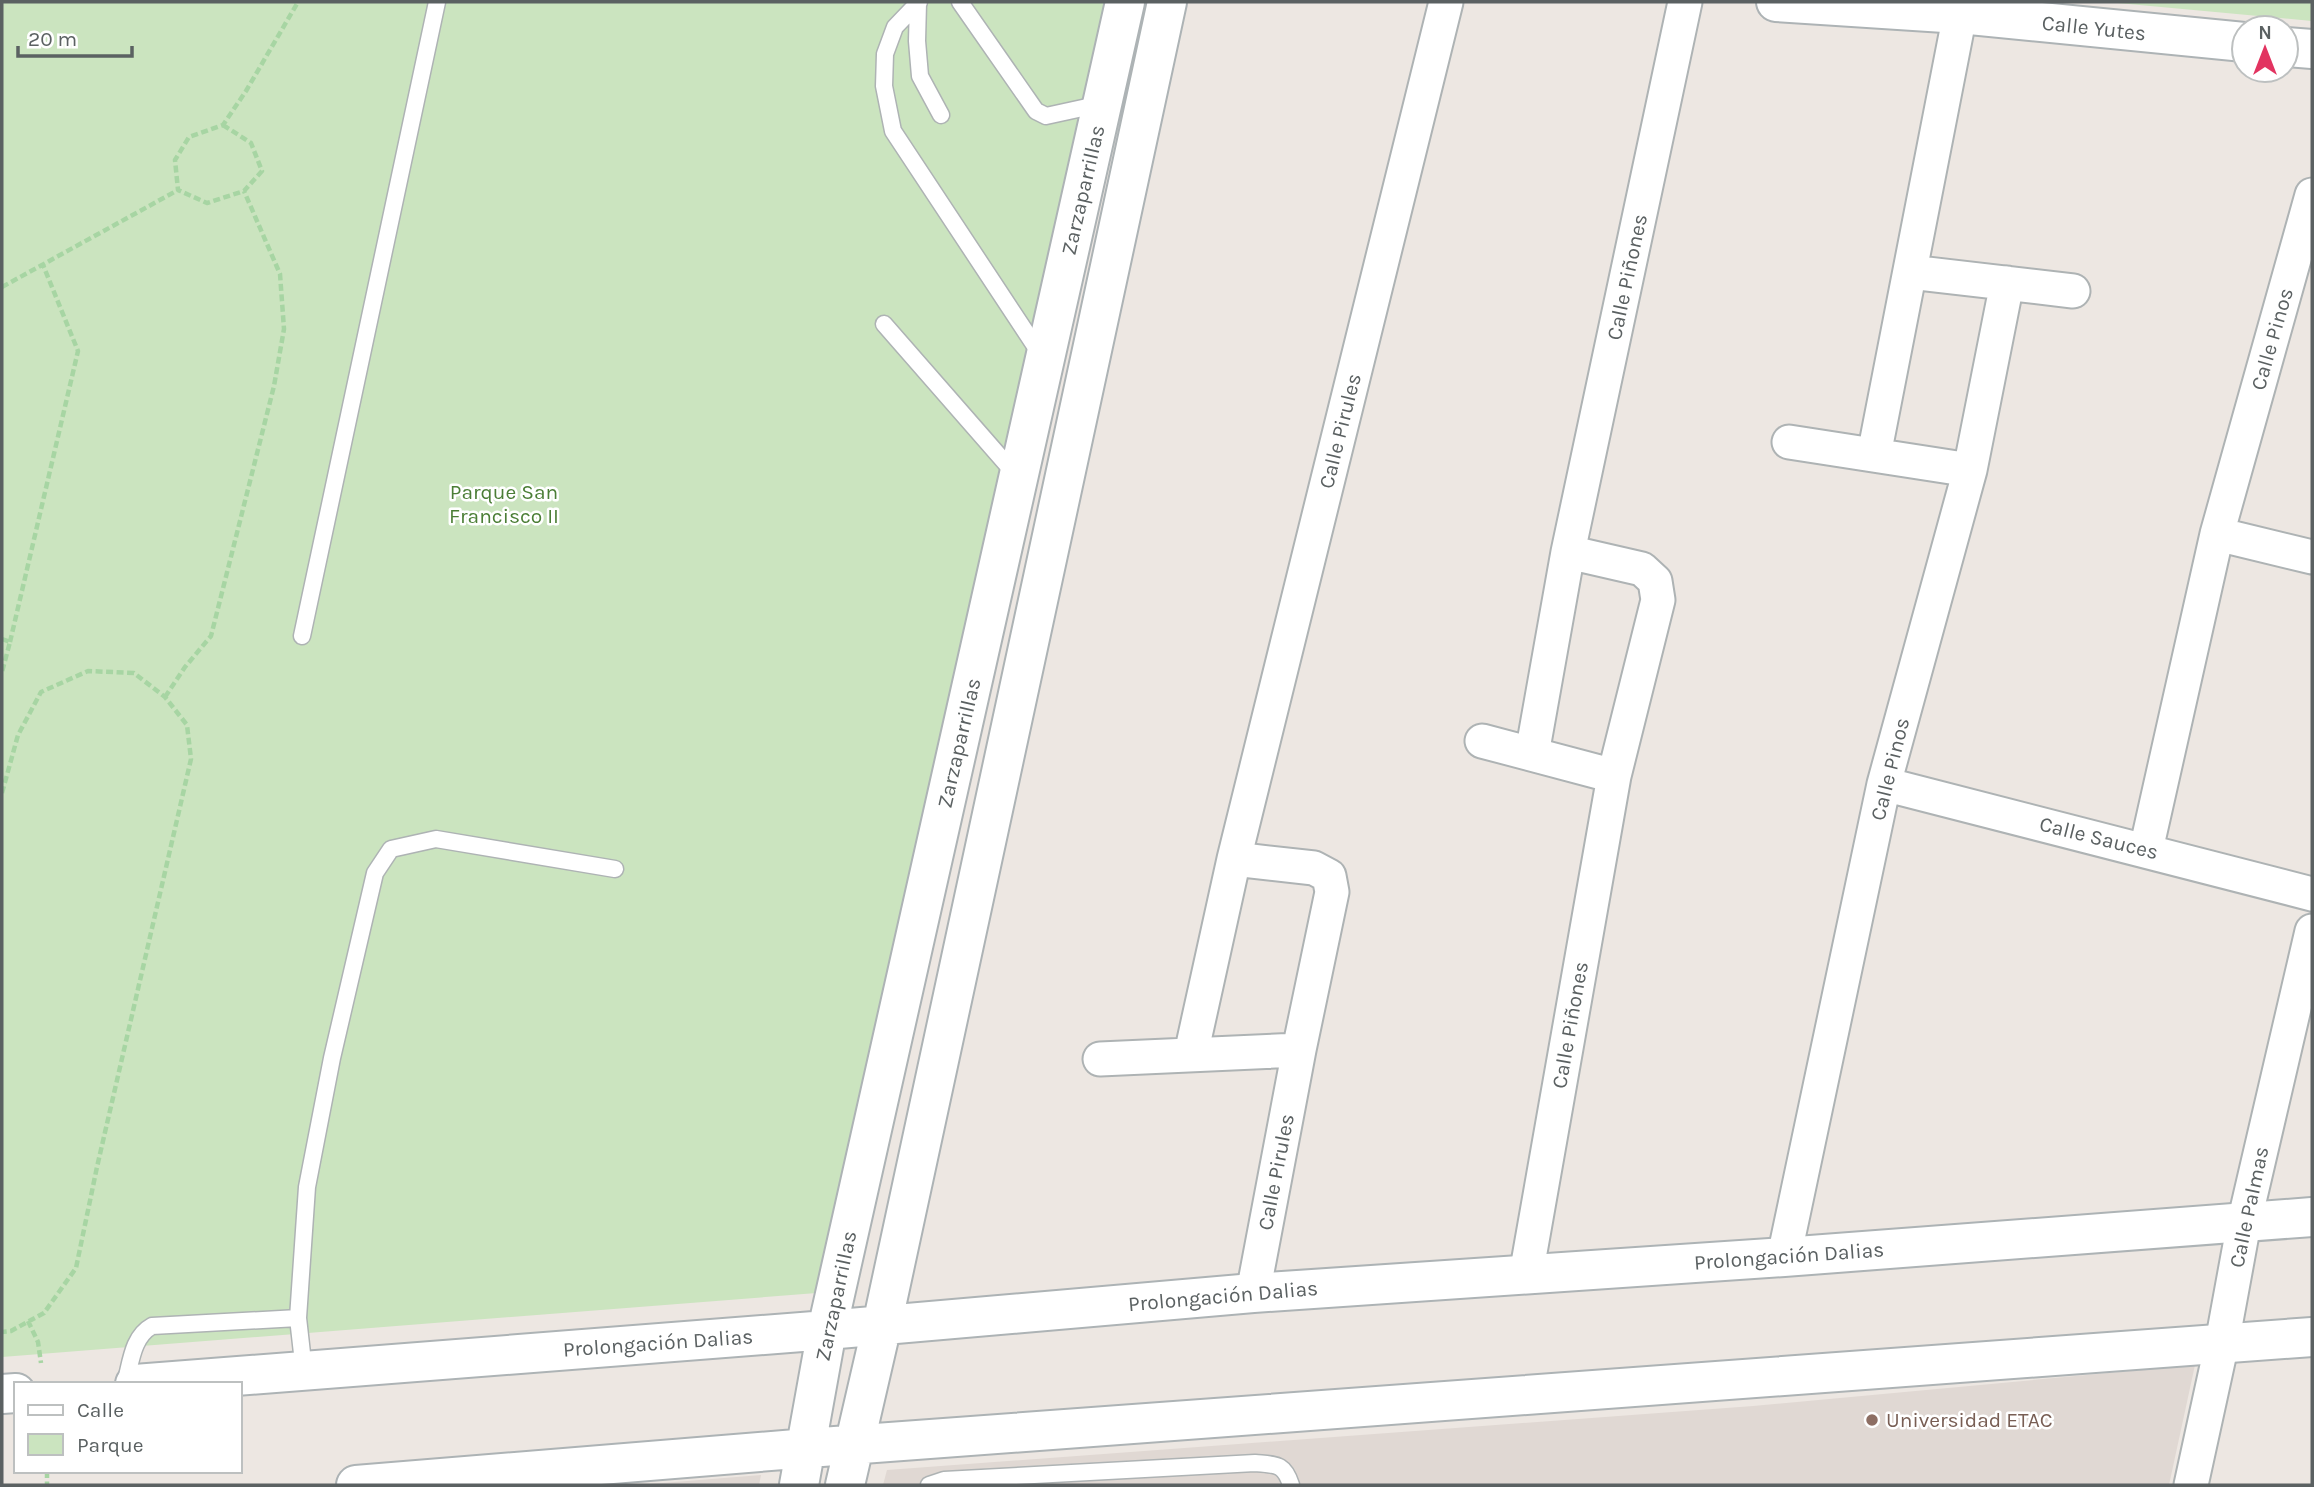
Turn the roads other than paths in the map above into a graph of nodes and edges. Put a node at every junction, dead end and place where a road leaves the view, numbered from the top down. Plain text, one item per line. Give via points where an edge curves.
1 (437, 2) edge
2 (919, 2) edge
3 (960, 2) edge
4 (1125, 2) edge
5 (1167, 2) edge
6 (1446, 2) edge
7 (1685, 2) edge
8 (1776, 2) edge
9 (1960, 14) junction
10 (2230, 41) edge
11 (1103, 104) junction
12 (941, 115) dead end
13 (2312, 195) edge
14 (1910, 272) junction
15 (2007, 283) junction
16 (2073, 291) dead end
17 (884, 324) dead end
18 (1045, 360) junction
19 (1789, 442) dead end
20 (1874, 455) junction
21 (1970, 470) junction
22 (1018, 478) junction
23 (2217, 534) junction
24 (1568, 552) junction
25 (2312, 557) edge
26 (302, 636) dead end
27 (1482, 741) dead end
28 (1532, 754) junction
29 (1614, 776) junction
30 (1884, 785) junction
31 (2146, 850) junction
32 (1234, 859) junction
33 (615, 869) dead end
34 (2312, 894) edge
35 (2312, 931) edge
36 (1299, 1050) junction
37 (1191, 1054) junction
38 (1100, 1059) dead end
39 (2312, 1217) edge
40 (2244, 1223) junction
41 (1784, 1257) junction
42 (1526, 1275) junction
43 (1252, 1293) junction
44 (298, 1318) junction
45 (882, 1325) junction
46 (827, 1330) junction
47 (2312, 1337) edge
48 (2222, 1343) junction
49 (304, 1371) junction
50 (126, 1382) edge
51 (161, 1382) edge
52 (854, 1444) junction
53 (808, 1448) junction
54 (356, 1485) edge
55 (799, 1485) edge
56 (845, 1485) edge
57 (929, 1485) edge
58 (1291, 1485) edge
59 (2191, 1485) edge

1 - 26 lane
2 - 12 lane via 920,76
2 - 18 lane via 895,27 885,54 884,86 893,131
3 - 11 lane via 1036,111 1046,116
4 - 11 main road, Zarzaparrillas
5 - 45 main road, Zarzaparrillas
6 - 32 street, Calle Pirules
7 - 24 street, Calle Piñones
8 - 9 main road, Calle Yutes
9 - 10 main road, Calle Yutes
9 - 14 street
11 - 18 main road, Zarzaparrillas
13 - 23 street, Calle Pinos
14 - 15 street
14 - 20 street
15 - 16 street
15 - 21 street, Calle Pinos
17 - 22 lane
18 - 22 main road, Zarzaparrillas
19 - 20 street
20 - 21 street
21 - 30 street, Calle Pinos
22 - 46 main road, Zarzaparrillas
23 - 25 street
23 - 31 street, Calle Pinos
24 - 28 street, Calle Piñones
24 - 29 street, Calle Piñones via 1642,569 1655,581 1658,600
27 - 28 street
28 - 29 street
29 - 42 street, Calle Piñones
30 - 31 street, Calle Sauces
30 - 41 street, Calle Pinos
31 - 34 street, Calle Sauces
32 - 36 street, Calle Pirules via 1314,868 1329,876 1332,892
32 - 37 street, Calle Pirules
33 - 44 lane via 436,839 391,849 375,873 332,1058 307,1187
35 - 40 street, Calle Palmas
36 - 37 street
36 - 43 street, Calle Pirules
37 - 38 street
39 - 40 main road, Prolongación Dalias
40 - 41 main road, Prolongación Dalias
40 - 48 street, Calle Palmas
41 - 42 main road, Prolongación Dalias
42 - 43 main road, Prolongación Dalias
43 - 45 main road, Prolongación Dalias
44 - 49 lane
44 - 50 lane via 152,1326 136,1341
45 - 46 main road, Prolongación Dalias
45 - 52 main road, Zarzaparrillas
46 - 49 main road, Prolongación Dalias
46 - 53 main road, Zarzaparrillas
47 - 48 main road
48 - 52 main road
48 - 59 street, Calle Palmas
49 - 51 main road, Prolongación Dalias
52 - 53 main road
52 - 56 main road, Zarzaparrillas
53 - 54 main road
53 - 55 main road, Zarzaparrillas
57 - 58 lane via 944,1480 1255,1463 1277,1465 1287,1472

